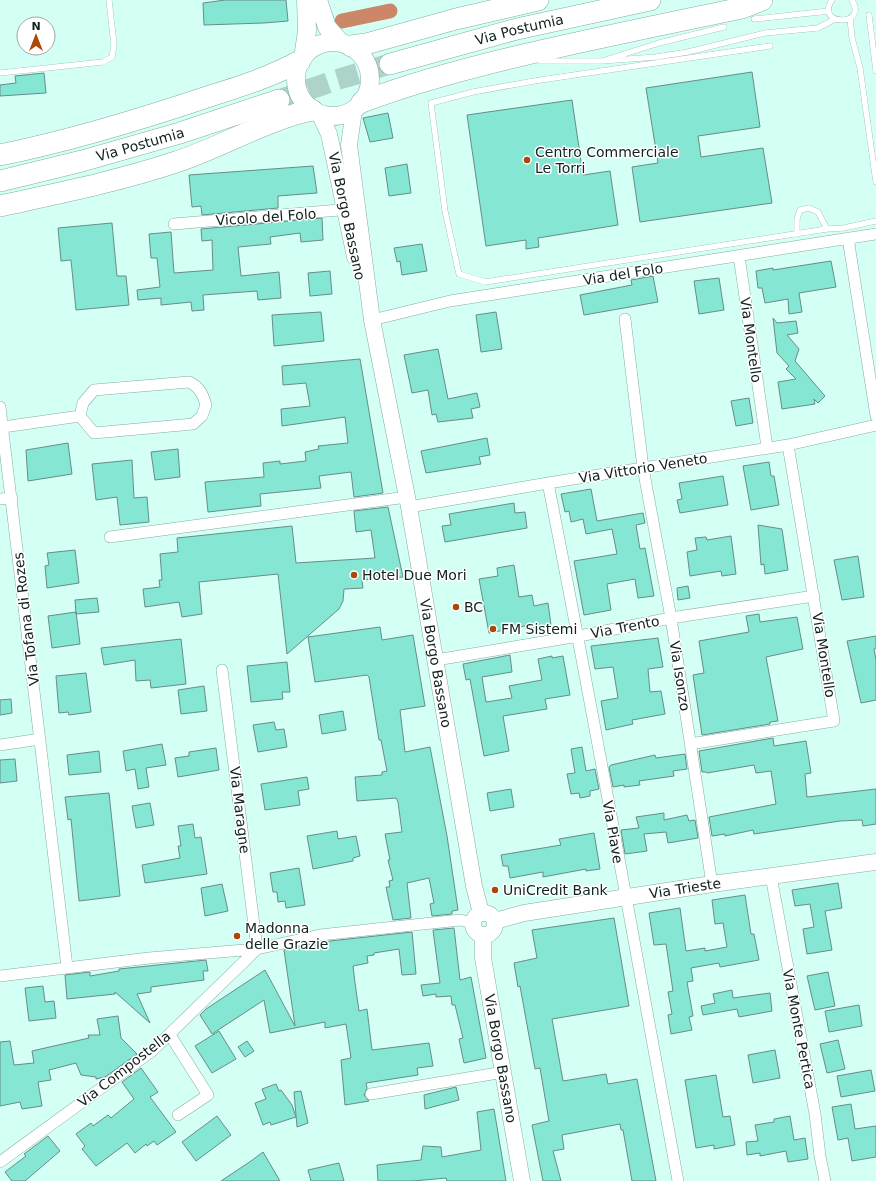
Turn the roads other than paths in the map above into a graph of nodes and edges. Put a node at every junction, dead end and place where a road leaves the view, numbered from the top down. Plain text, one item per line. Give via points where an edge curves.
1 (109, 0) edge
2 (306, 0) edge
3 (318, 0) edge
4 (538, 0) edge
5 (650, 0) edge
6 (762, 0) edge
7 (832, 0) edge
8 (852, 0) edge
9 (520, 2) edge
10 (829, 11) junction
11 (868, 15) dead end
12 (850, 18) junction
13 (754, 19) dead end
14 (835, 19) junction
15 (724, 27) dead end
16 (346, 45) junction
17 (770, 46) dead end
18 (301, 59) junction
19 (528, 61) dead end
20 (535, 61) dead end
21 (602, 61) junction
22 (493, 62) junction
23 (390, 64) tunnel mouth
24 (876, 71) edge
25 (0, 73) edge
26 (279, 100) tunnel mouth
27 (358, 106) junction
28 (316, 112) junction
29 (0, 155) edge
30 (0, 181) edge
31 (876, 182) edge
32 (0, 206) edge
33 (351, 209) junction
34 (876, 221) edge
35 (174, 224) dead end
36 (827, 229) junction
37 (797, 234) junction
38 (876, 234) edge
39 (848, 238) junction
40 (739, 256) junction
41 (625, 319) dead end
42 (372, 320) junction
43 (0, 408) edge
44 (80, 416) junction
45 (876, 416) edge
46 (876, 425) edge
47 (3, 427) junction
48 (788, 445) junction
49 (767, 447) junction
50 (643, 468) junction
51 (548, 483) junction
52 (12, 498) junction
53 (0, 499) edge
54 (408, 502) junction
55 (110, 537) dead end
56 (814, 596) junction
57 (671, 618) junction
58 (579, 636) junction
59 (436, 660) junction
60 (222, 670) dead end
61 (40, 739) junction
62 (690, 744) junction
63 (0, 745) edge
64 (876, 862) edge
65 (771, 876) junction
66 (712, 884) junction
67 (625, 898) junction
68 (477, 918) junction
69 (495, 921) junction
70 (483, 935) junction
71 (258, 949) junction
72 (67, 967) junction
73 (0, 976) edge
74 (170, 1035) junction
75 (504, 1072) junction
76 (371, 1094) dead end
77 (178, 1115) dead end
78 (0, 1162) edge
79 (522, 1181) edge
80 (678, 1181) edge
81 (825, 1181) edge

1 - 25 lane via 114,45 112,57 103,62
2 - 18 main road, Via Borgo Bassano via 307,31
3 - 16 main road, Via Borgo Bassano via 327,27
4 - 9 highway
5 - 23 highway, Via Postumia via 517,29
6 - 22 highway via 742,8
7 - 10 lane
8 - 12 lane via 855,10
9 - 16 highway via 366,44
10 - 13 lane
10 - 14 lane
11 - 24 lane
12 - 14 lane via 843,21
12 - 31 lane via 860,68
14 - 21 lane via 818,28 765,33 688,52
15 - 21 lane via 658,43
16 - 18 main road via 324,43 308,51
16 - 27 main road, Via Borgo Bassano via 359,53 366,61 370,72 368,93
17 - 37 lane via 534,81 431,103 445,211 458,274 485,282
18 - 28 main road, Via Borgo Bassano via 296,72 298,93
18 - 29 highway via 274,75 129,123 70,140
19 - 22 lane
20 - 21 lane
22 - 27 highway via 420,82
26 - 30 highway, Via Postumia via 180,134
27 - 28 main road via 344,115 333,116
27 - 33 street, Via Borgo Bassano via 349,146
28 - 32 highway via 289,115 176,162
28 - 33 street, Via Borgo Bassano via 329,134
33 - 35 street, Vicolo del Folo
33 - 42 street, Via Borgo Bassano
34 - 36 lane
36 - 37 lane
36 - 37 lane via 818,212 808,208 800,210
38 - 39 street, Via del Folo
39 - 40 street, Via del Folo
39 - 45 street
40 - 42 street, Via del Folo via 452,300
40 - 49 street, Via Montello
41 - 50 street, Via Isonzo
42 - 54 street, Via Borgo Bassano
43 - 47 street, Via Tofana di Rozes
44 - 44 street via 94,433 193,424 202,416 206,406 202,393 196,385 189,382 94,390 83,403
44 - 47 street
46 - 48 street, Via Vittorio Veneto
47 - 52 street, Via Tofana di Rozes
48 - 49 street, Via Vittorio Veneto
48 - 56 street, Via Montello
49 - 50 street, Via Vittorio Veneto
50 - 51 street, Via Vittorio Veneto
50 - 57 street, Via Isonzo
51 - 54 street, Via Vittorio Veneto
51 - 58 street, Via Piave
52 - 53 street
52 - 61 street, Via Tofana di Rozes
54 - 55 street, Via Vittorio Veneto
54 - 59 street, Via Borgo Bassano
56 - 57 street, Via Trento
56 - 62 street, Via Montello via 834,721
57 - 58 street, Via Trento
57 - 62 street, Via Isonzo
58 - 59 street, Via Trento
58 - 67 street, Via Piave
59 - 68 street, Via Borgo Bassano via 474,886
60 - 71 street, Via Maragne
61 - 63 street
61 - 72 street, Via Tofana di Rozes
62 - 66 street, Via Isonzo
64 - 65 street, Via Trieste
65 - 66 street, Via Trieste
65 - 81 street, Via Monte Pertica
66 - 67 street, Via Trieste
67 - 69 street, Via Trieste via 524,913
67 - 80 street, Via Piave
68 - 69 street via 491,915
68 - 70 street via 476,932
68 - 71 street via 320,935
69 - 70 street via 493,932
70 - 75 street, Via Borgo Bassano via 483,958
71 - 72 street
71 - 74 street, Via Compostella
72 - 73 street
74 - 77 street via 208,1095
74 - 78 street, Via Compostella via 152,1051
75 - 76 street
75 - 79 street, Via Borgo Bassano

